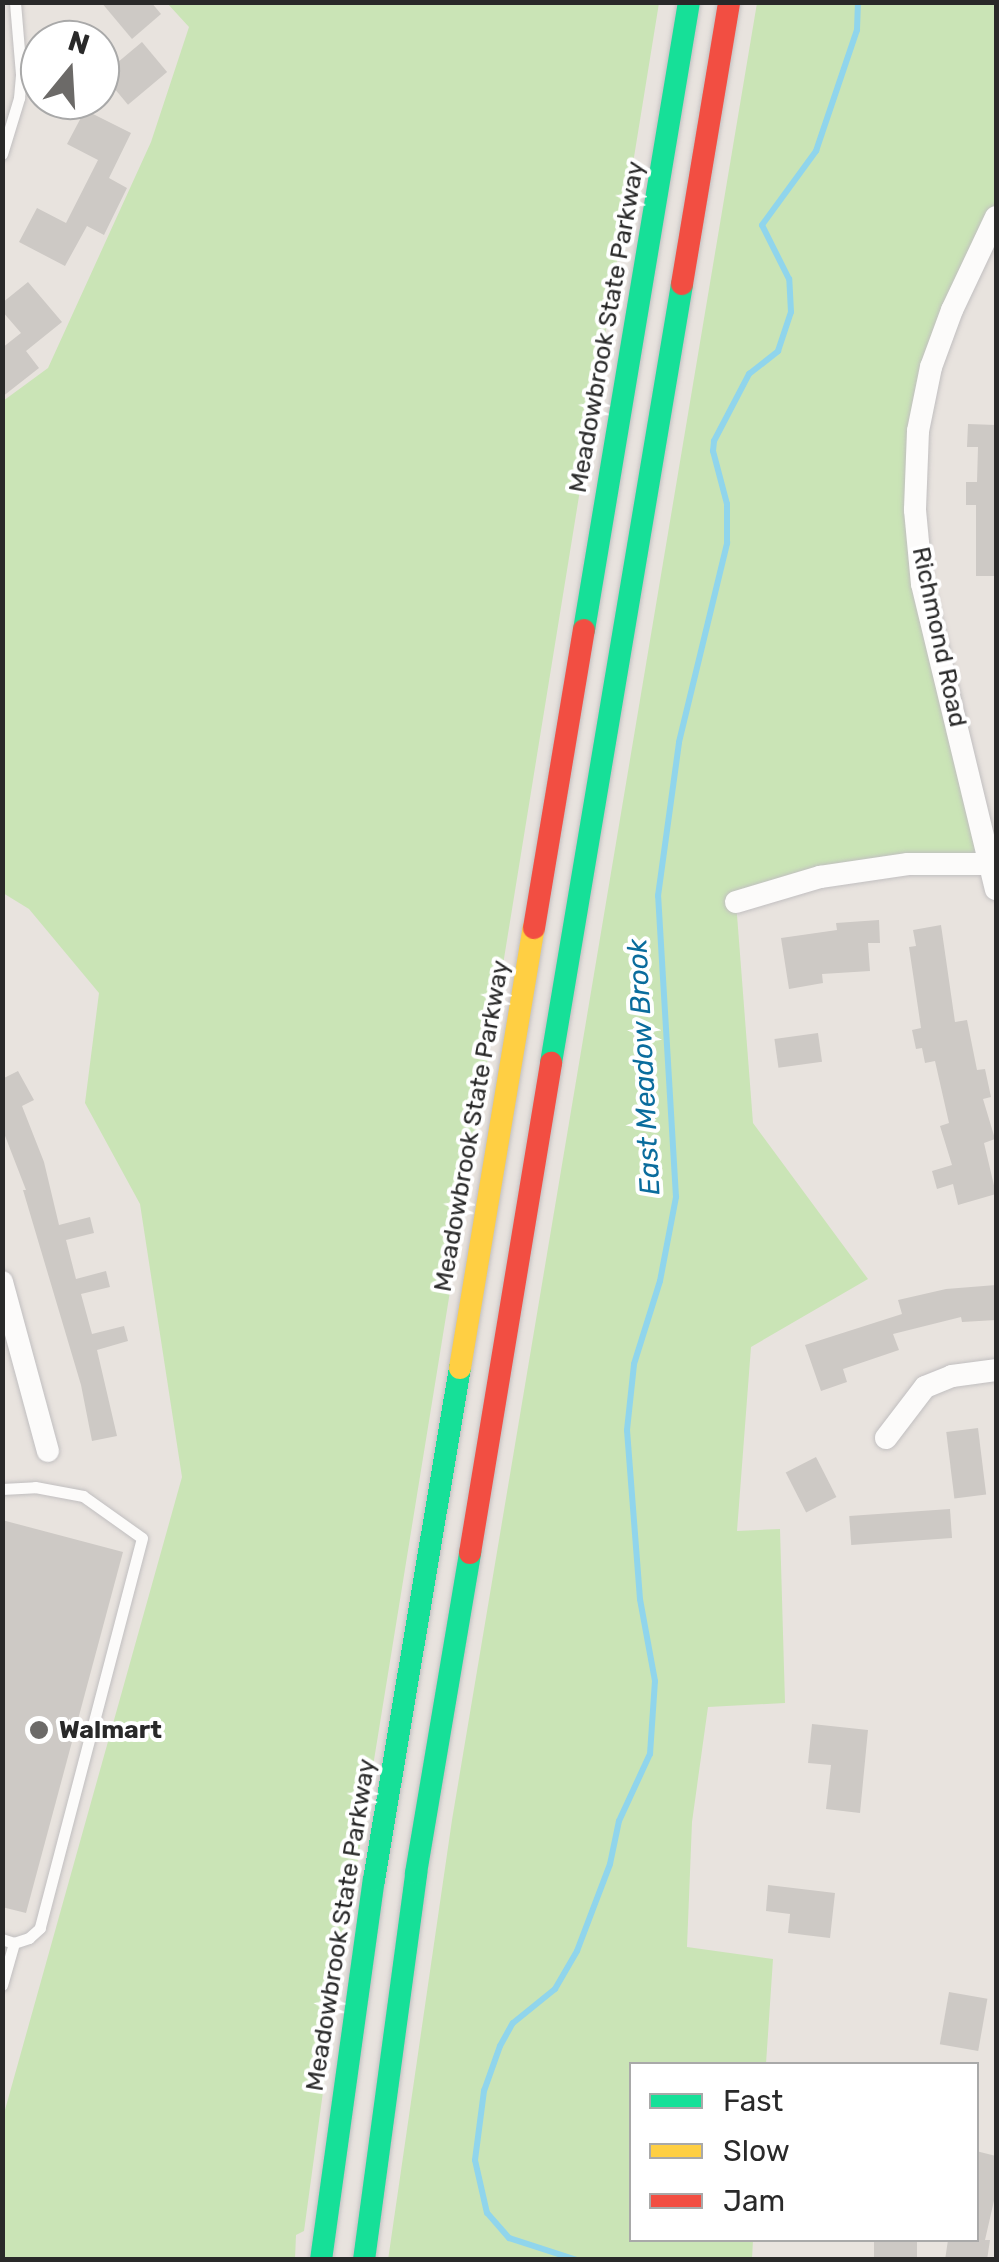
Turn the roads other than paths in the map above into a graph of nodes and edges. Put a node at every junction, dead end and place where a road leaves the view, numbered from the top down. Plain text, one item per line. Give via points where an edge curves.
1 (14, 2) edge
2 (689, 2) edge
3 (729, 2) edge
4 (2, 154) edge
5 (996, 217) edge
6 (993, 864) edge
7 (996, 889) edge
8 (736, 902) dead end
9 (2, 1282) edge
10 (8, 1326) edge
11 (996, 1370) edge
12 (886, 1438) dead end
13 (48, 1451) dead end
14 (2, 1489) edge
15 (8, 1941) edge
16 (2, 1985) edge
17 (321, 2260) edge
18 (364, 2260) edge

1 - 4 lane via 21,74
2 - 17 highway, Meadowbrook State Parkway via 374,1880
3 - 18 highway via 416,1873
5 - 6 street, Richmond Road via 931,367 918,431 915,510 922,584
6 - 7 street, Richmond Road
6 - 8 street via 908,864 820,877
9 - 10 street
10 - 13 street
11 - 12 street via 925,1387
14 - 15 lane via 83,1496 142,1538 40,1928 30,1938
15 - 16 lane

